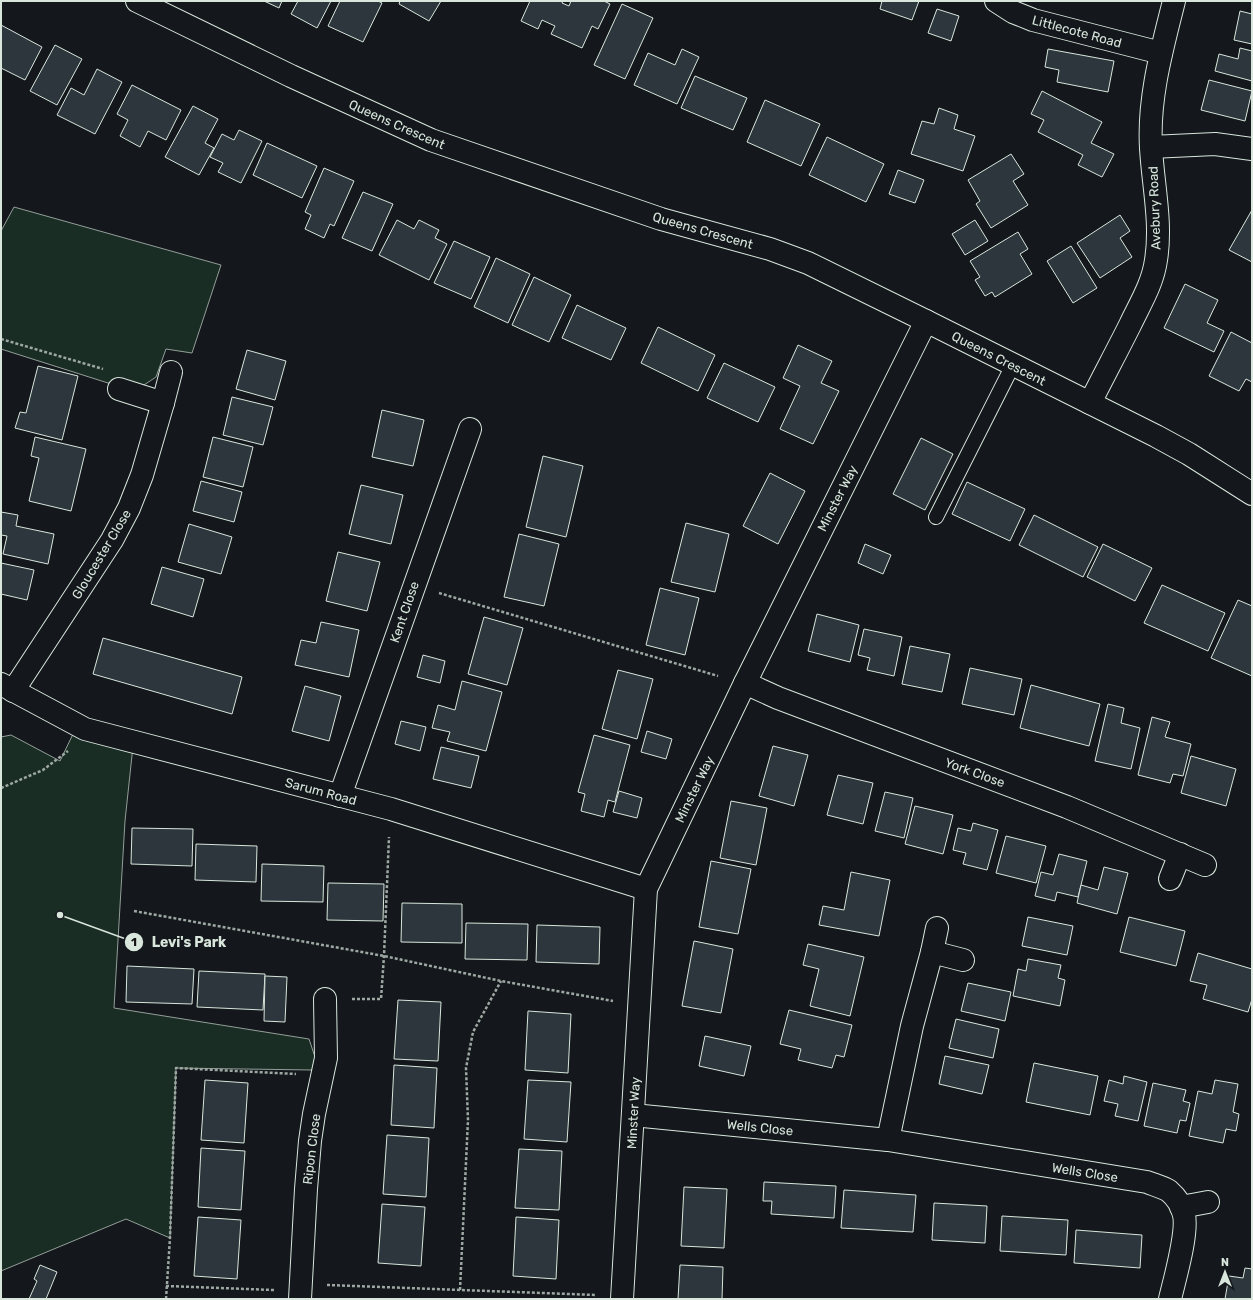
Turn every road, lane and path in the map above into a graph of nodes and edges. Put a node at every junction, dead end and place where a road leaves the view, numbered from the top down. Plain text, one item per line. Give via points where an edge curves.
1 (137, 1) edge
2 (996, 1) edge
3 (1174, 1) edge
4 (1161, 53) junction
5 (1151, 147) junction
6 (1252, 149) edge
7 (926, 320) junction
8 (1, 339) edge
9 (1013, 365) junction
10 (171, 372) dead end
11 (119, 389) joint
12 (163, 403) junction
13 (1090, 403) junction
14 (470, 429) dead end
15 (1252, 494) edge
16 (936, 517) dead end
17 (414, 586) junction
18 (745, 683) junction
19 (7, 688) edge
20 (85, 729) junction
21 (1, 788) edge
22 (340, 796) junction
23 (391, 809) junction
24 (1180, 854) junction
25 (1205, 865) dead end
26 (1170, 879) dead end
27 (646, 890) junction
28 (134, 910) dead end
29 (938, 928) dead end
30 (932, 952) junction
31 (384, 956) junction
32 (962, 960) dead end
33 (501, 981) junction
34 (326, 999) joint
35 (639, 1006) junction
36 (323, 1075) junction
37 (633, 1115) junction
38 (888, 1140) junction
39 (1208, 1202) dead end
40 (1182, 1207) junction
41 (166, 1286) junction
42 (460, 1290) junction
43 (301, 1291) edge
44 (622, 1298) edge
45 (166, 1299) edge
46 (1170, 1299) edge

1 - 7 street, Queens Crescent via 431,140 661,219 770,249 808,263
2 - 4 street, Littlecote Road via 1013,12 1033,20
3 - 4 street, Avebury Road
4 - 5 street, Avebury Road via 1153,104
5 - 6 street via 1215,144
5 - 13 street, Avebury Road via 1157,216 1156,261 1142,300
7 - 9 street, Queens Crescent
7 - 18 street, Minster Way
8 - 11 path via 105,370
9 - 13 street, Queens Crescent
9 - 16 lane
10 - 12 street, Gloucester Close
11 - 12 street
12 - 19 street, Gloucester Close via 142,475 129,508 112,540
13 - 15 street, Queens Crescent via 1169,443
14 - 17 street, Kent Close
17 - 18 path
17 - 22 street, Kent Close
18 - 24 street, York Close via 778,698 1068,807
18 - 27 street, Minster Way
19 - 20 street, Sarum Road
20 - 21 path via 74,747 43,770
20 - 22 street, Sarum Road
22 - 23 street, Sarum Road
23 - 27 street, Sarum Road
23 - 31 path
24 - 25 street, York Close
24 - 26 street
27 - 35 street, Minster Way
28 - 31 path
29 - 30 street
30 - 32 street
30 - 38 street via 912,1026
31 - 33 path
31 - 34 path via 381,999
33 - 35 path
33 - 42 path via 473,1032 466,1068 468,1120
34 - 36 street, Ripon Close via 327,1039
35 - 37 street, Minster Way
36 - 41 path via 176,1068
36 - 43 street, Ripon Close via 310,1141
37 - 38 street, Wells Close
37 - 44 street, Minster Way
38 - 40 street, Wells Close via 1147,1182 1170,1192
39 - 40 street
40 - 46 street via 1183,1236
41 - 43 path
41 - 45 path
42 - 43 path
42 - 44 path

